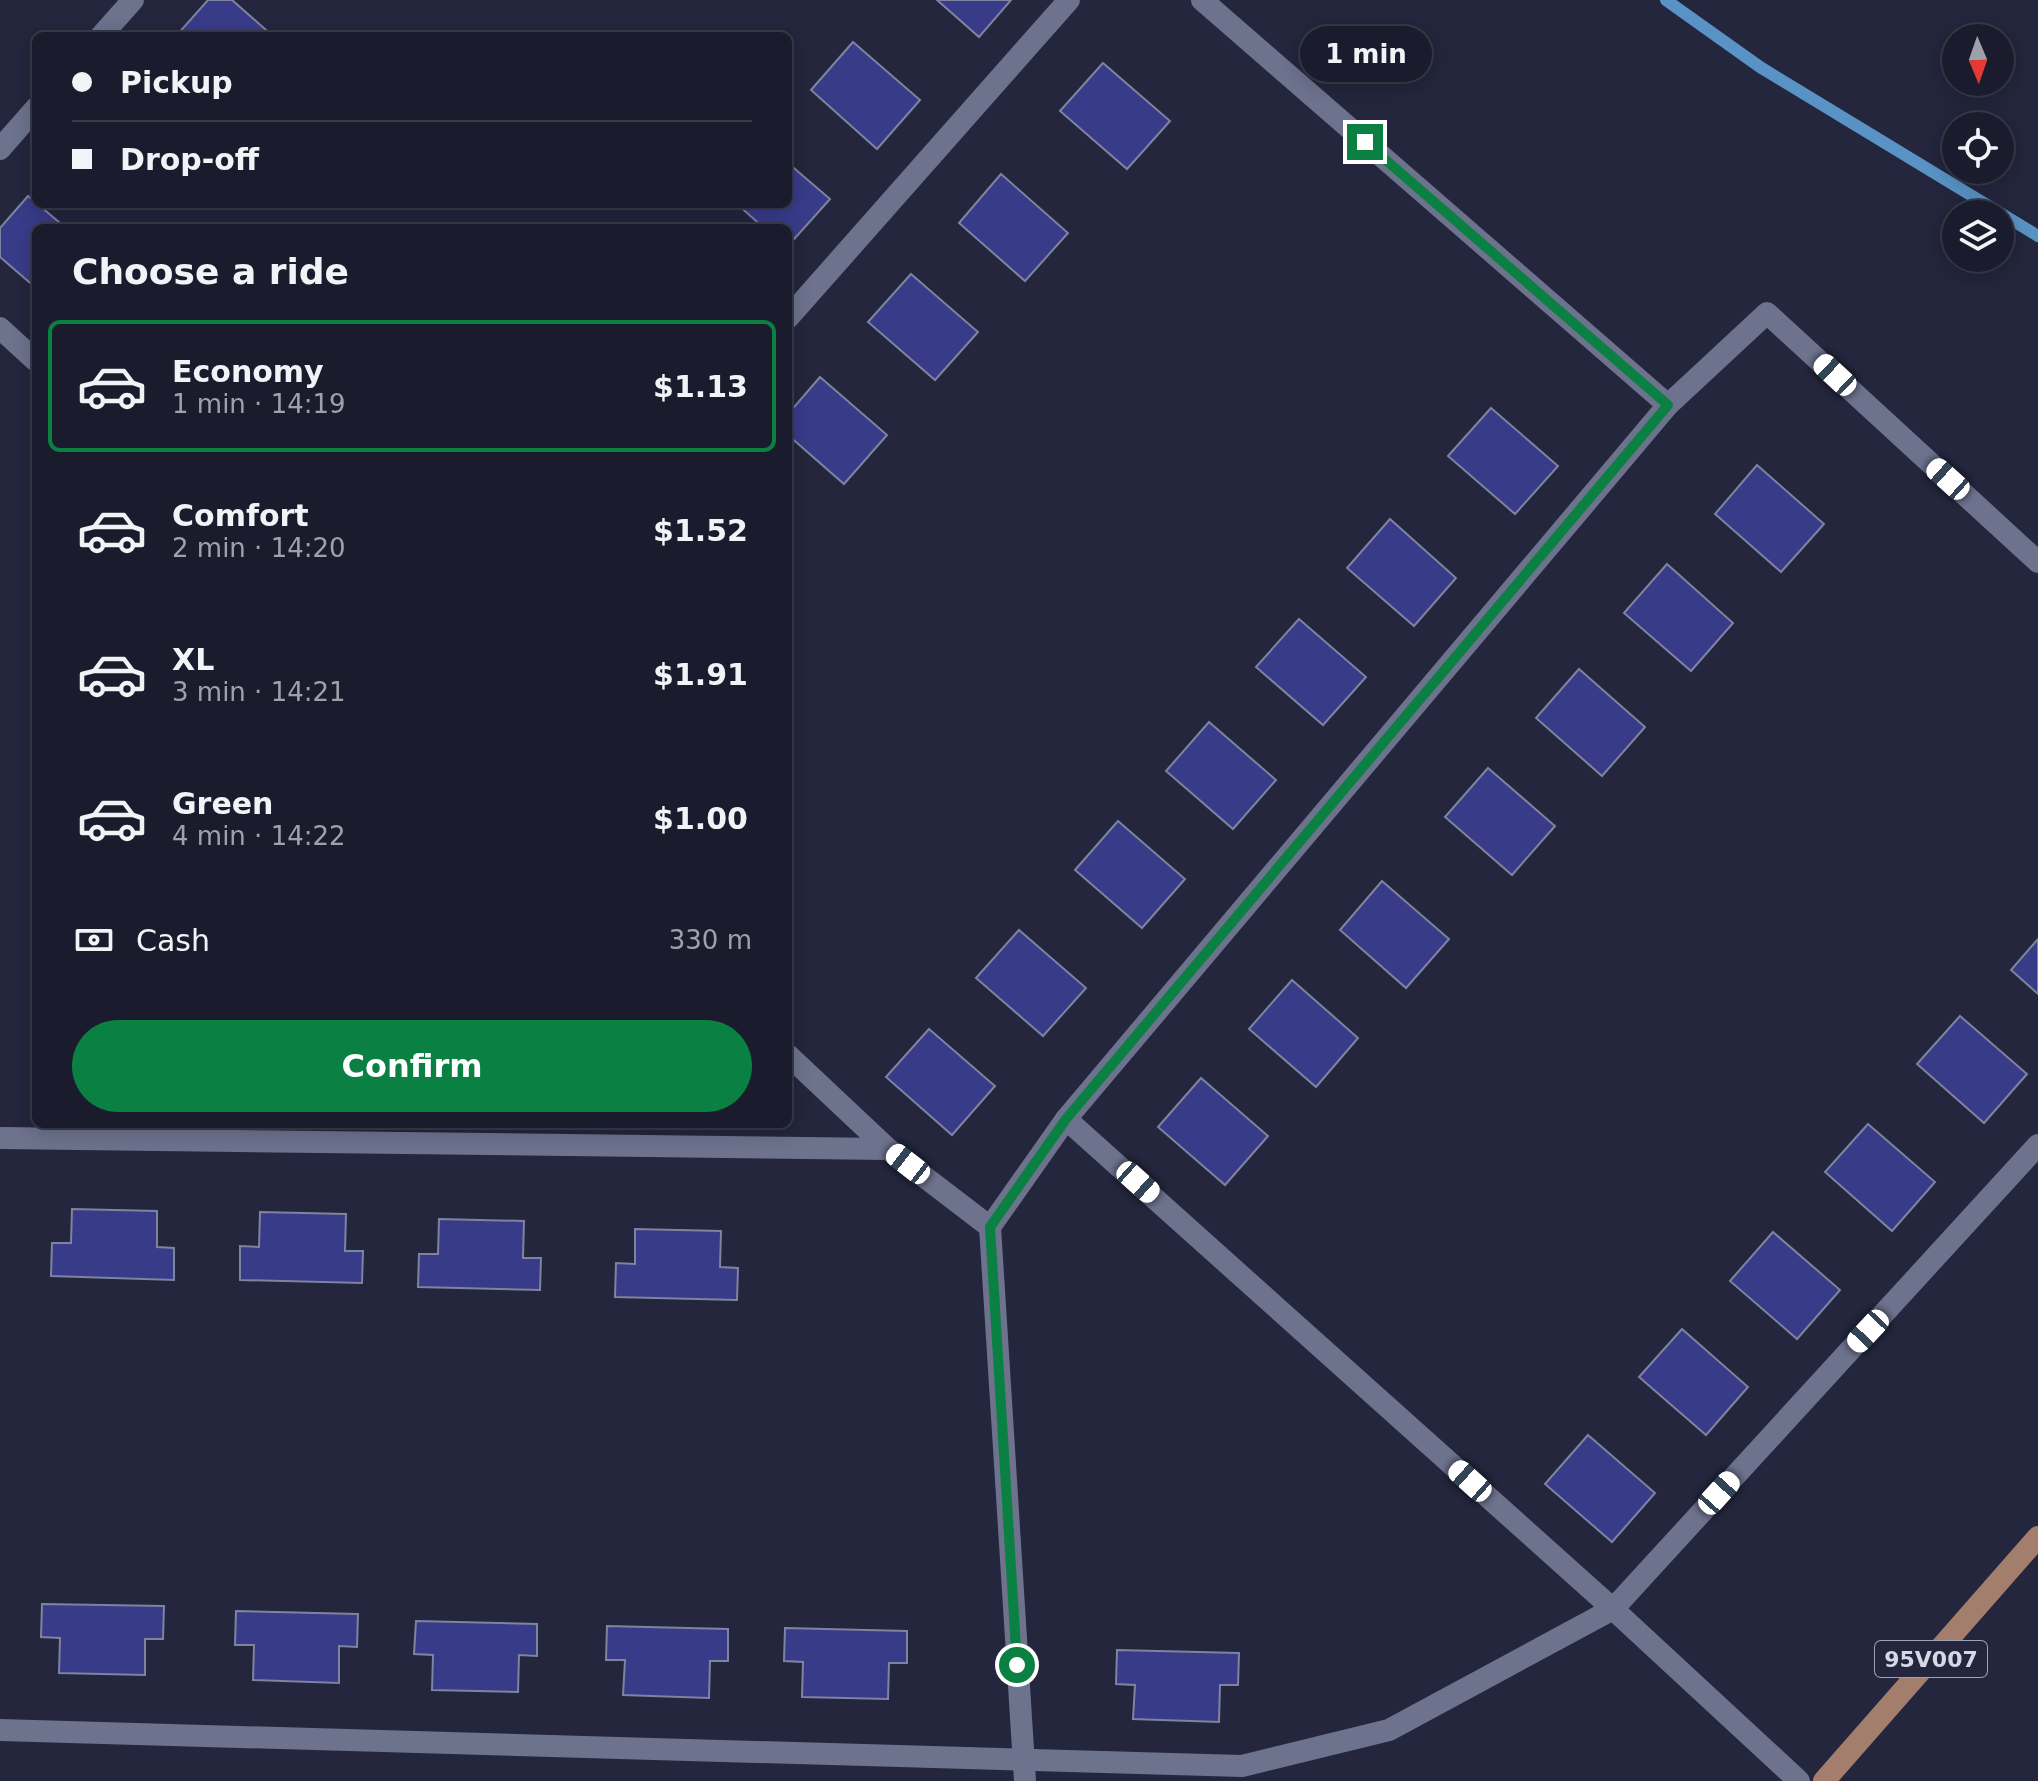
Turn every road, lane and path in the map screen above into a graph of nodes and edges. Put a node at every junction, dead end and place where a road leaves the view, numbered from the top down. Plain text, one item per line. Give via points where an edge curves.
1 (133, 0) edge
2 (1069, 0) edge
3 (1202, 0) edge
4 (105, 32) edge
5 (32, 113) edge
6 (0, 149) edge
7 (792, 313) edge
8 (0, 328) edge
9 (32, 357) edge
10 (1668, 405) junction
11 (2038, 562) edge
12 (792, 1059) edge
13 (1066, 1119) junction
14 (0, 1138) edge
15 (2038, 1145) edge
16 (888, 1149) junction
17 (990, 1227) junction
18 (2038, 1537) edge
19 (1613, 1609) junction
20 (0, 1730) edge
21 (1024, 1770) edge
22 (1799, 1781) edge
23 (1824, 1781) edge

1 - 4 street
2 - 7 street
3 - 10 street
5 - 6 street
8 - 9 street
10 - 11 street via 1767,313
10 - 13 street
12 - 16 street
13 - 17 street
13 - 19 street
14 - 16 street
15 - 19 street
16 - 17 street
17 - 21 street
18 - 23 main road, 95V007
19 - 21 street via 1389,1730 1242,1766
19 - 22 street
20 - 21 street

